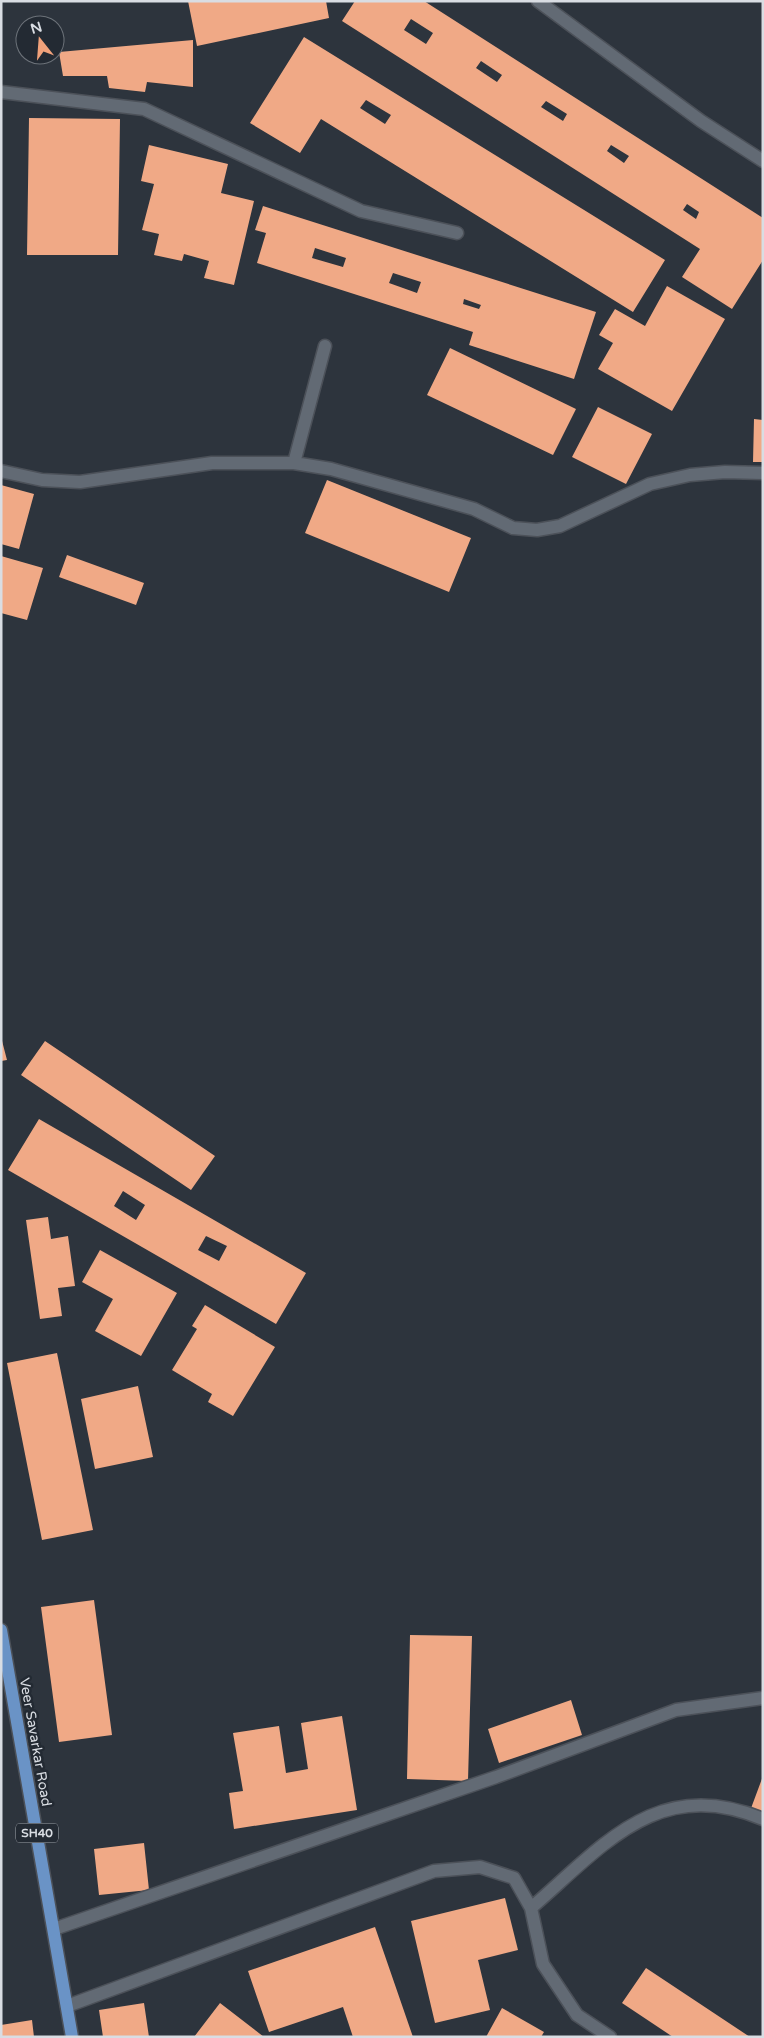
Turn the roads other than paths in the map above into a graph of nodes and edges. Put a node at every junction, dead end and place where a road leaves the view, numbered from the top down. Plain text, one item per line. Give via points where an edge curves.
1 (538, 1) edge
2 (1, 92) edge
3 (763, 162) edge
4 (457, 233) dead end
5 (324, 346) dead end
6 (294, 462) junction
7 (1, 471) edge
8 (763, 473) edge
9 (1, 1630) edge
10 (763, 1698) edge
11 (763, 1819) edge
12 (531, 1908) junction
13 (54, 1929) junction
14 (67, 2006) junction
15 (72, 2037) edge
16 (610, 2037) edge

1 - 3 street via 701,121
2 - 4 street via 144,109 361,211
5 - 6 street
6 - 7 street via 212,463 80,482 42,480
6 - 8 street via 331,469 474,510 513,528 537,530 560,526 650,484 690,475
9 - 13 main road, Veer Savarkar Road / SH40
10 - 13 street via 676,1710 496,1777
11 - 12 street via 714,1805 689,1805 658,1812 620,1832
12 - 14 street via 514,1878 480,1867 434,1871
12 - 16 street via 543,1964 577,2015
13 - 14 main road, Veer Savarkar Road / SH40
14 - 15 main road, Veer Savarkar Road / SH40

